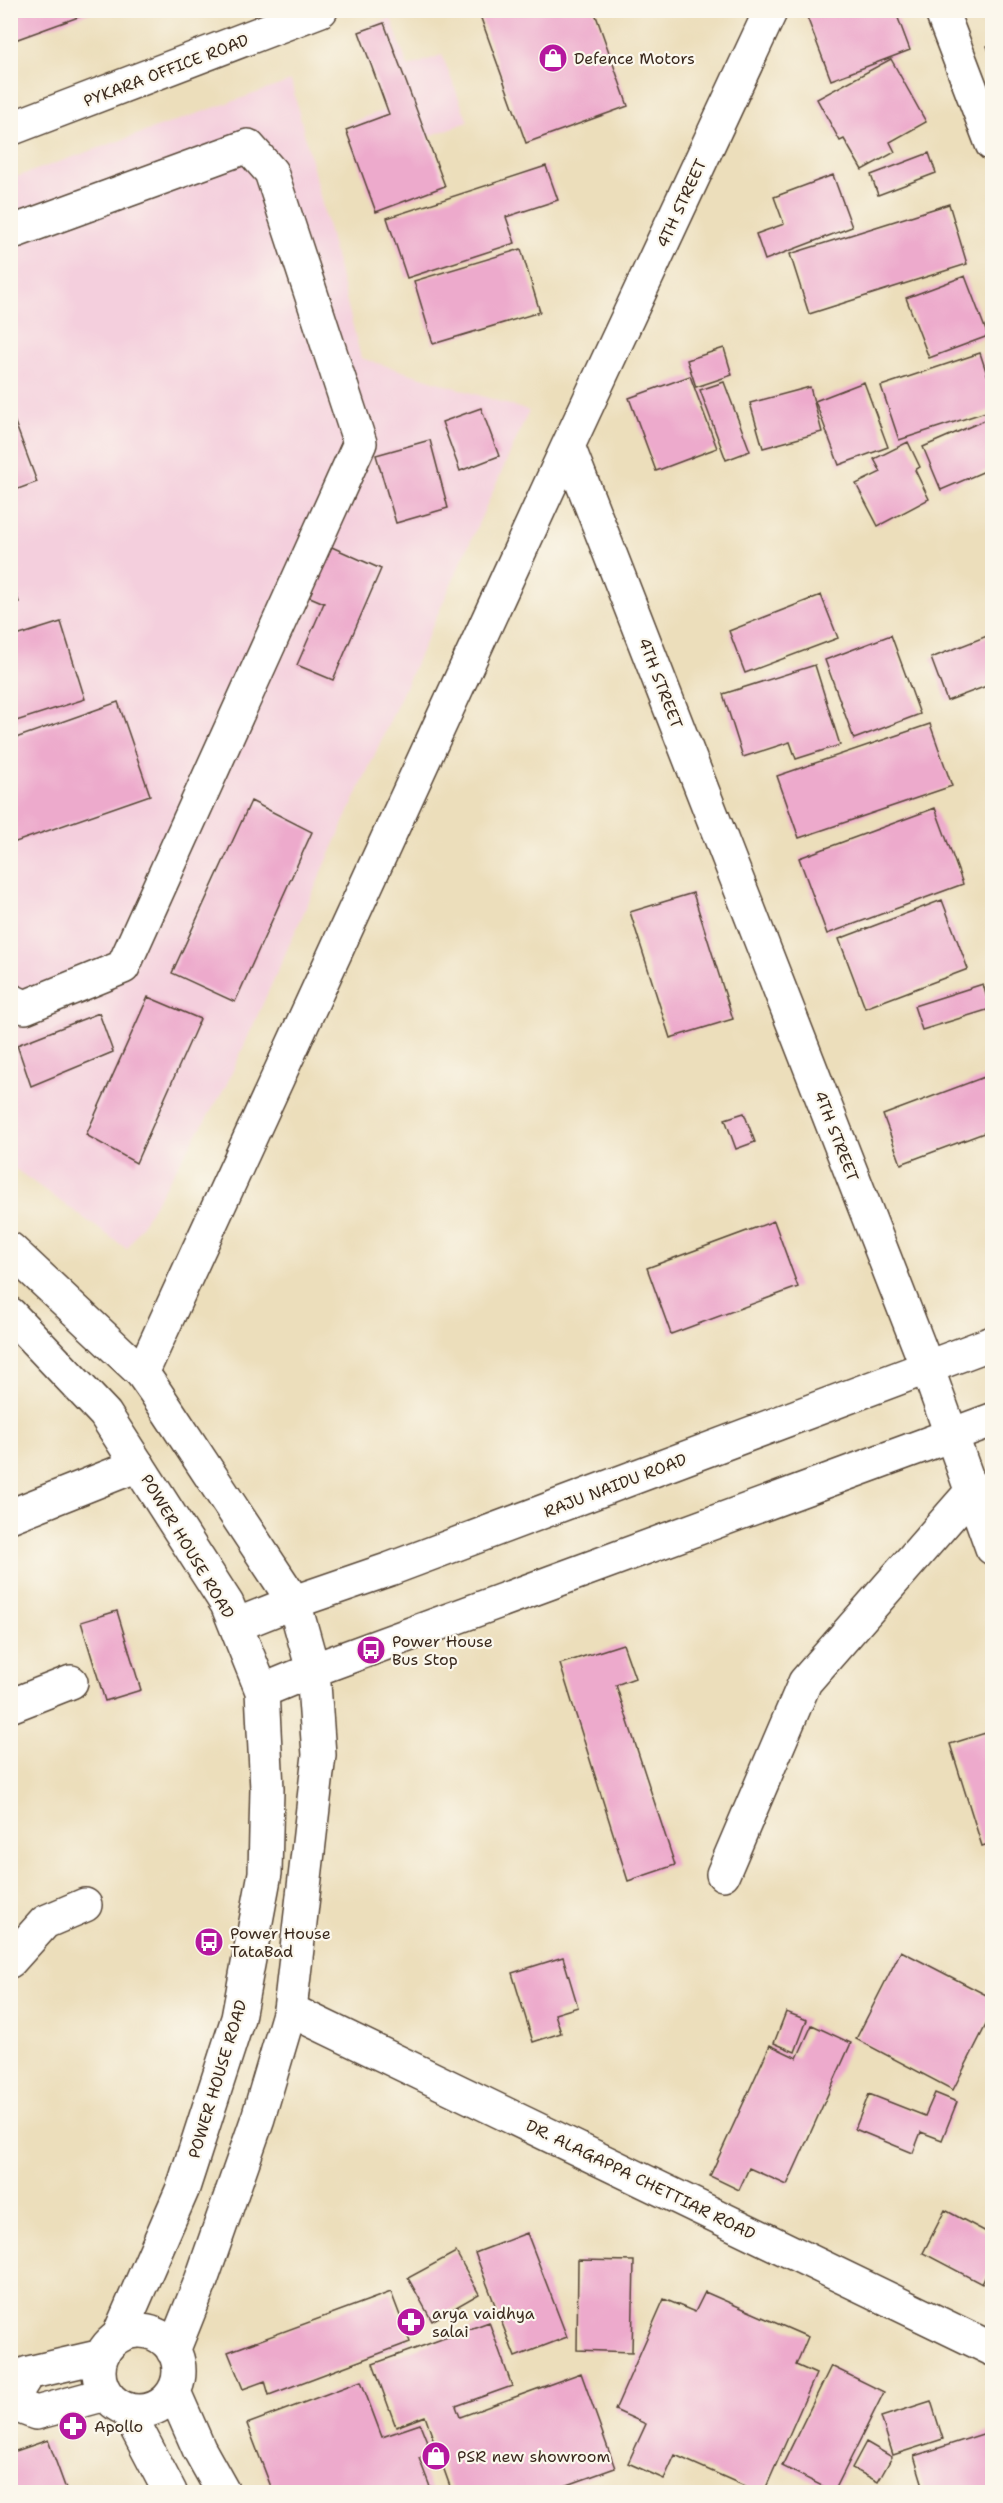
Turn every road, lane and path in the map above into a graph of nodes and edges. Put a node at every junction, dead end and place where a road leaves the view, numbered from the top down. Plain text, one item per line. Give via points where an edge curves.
1 (321, 10) edge
2 (771, 10) edge
3 (941, 10) edge
4 (10, 129) edge
5 (993, 144) edge
6 (10, 233) edge
7 (568, 446) junction
8 (10, 1000) edge
9 (10, 1249) edge
10 (10, 1314) edge
11 (993, 1343) edge
12 (927, 1367) junction
13 (142, 1373) junction
14 (993, 1420) edge
15 (952, 1437) junction
16 (138, 1465) junction
17 (972, 1491) junction
18 (10, 1516) edge
19 (993, 1548) edge
20 (294, 1602) junction
21 (236, 1625) junction
22 (313, 1670) junction
23 (71, 1682) dead end
24 (262, 1691) junction
25 (10, 1706) edge
26 (723, 1874) dead end
27 (85, 1905) dead end
28 (10, 1961) edge
29 (290, 2010) junction
30 (110, 2346) junction
31 (993, 2349) edge
32 (173, 2351) junction
33 (174, 2392) junction
34 (116, 2402) junction
35 (10, 2403) edge
36 (170, 2493) edge
37 (223, 2493) edge

1 - 4 street, PYKARA OFFICE ROAD
2 - 7 street, 4TH STREET
3 - 5 street
6 - 8 street via 248,146 272,172 360,443 123,967 25,1007
7 - 12 street, 4TH STREET
7 - 13 street
9 - 13 street
10 - 16 street, POWER HOUSE ROAD via 105,1414
11 - 12 street, RAJU NAIDU ROAD
12 - 15 street, 4TH STREET
12 - 20 street, RAJU NAIDU ROAD
13 - 20 street
14 - 15 street
15 - 17 street
15 - 22 street
16 - 18 street
16 - 21 street, POWER HOUSE ROAD via 227,1604
17 - 19 street
17 - 26 street via 805,1682
20 - 21 street, RAJU NAIDU ROAD
20 - 22 street
21 - 24 street, POWER HOUSE ROAD
22 - 24 street
22 - 29 street via 319,1755
23 - 25 street
24 - 30 street, POWER HOUSE ROAD via 267,1789 265,1873 238,2018 183,2188
27 - 28 street via 45,1922
29 - 31 street, DR. ALAGAPPA CHETTIAR ROAD
29 - 32 street via 258,2118
30 - 32 street via 131,2332 143,2331 167,2342
30 - 34 street via 99,2368 100,2381
30 - 35 street via 28,2373
32 - 33 street via 179,2366
33 - 34 street via 165,2402 140,2412
33 - 37 street
34 - 35 street via 36,2413
34 - 36 street

